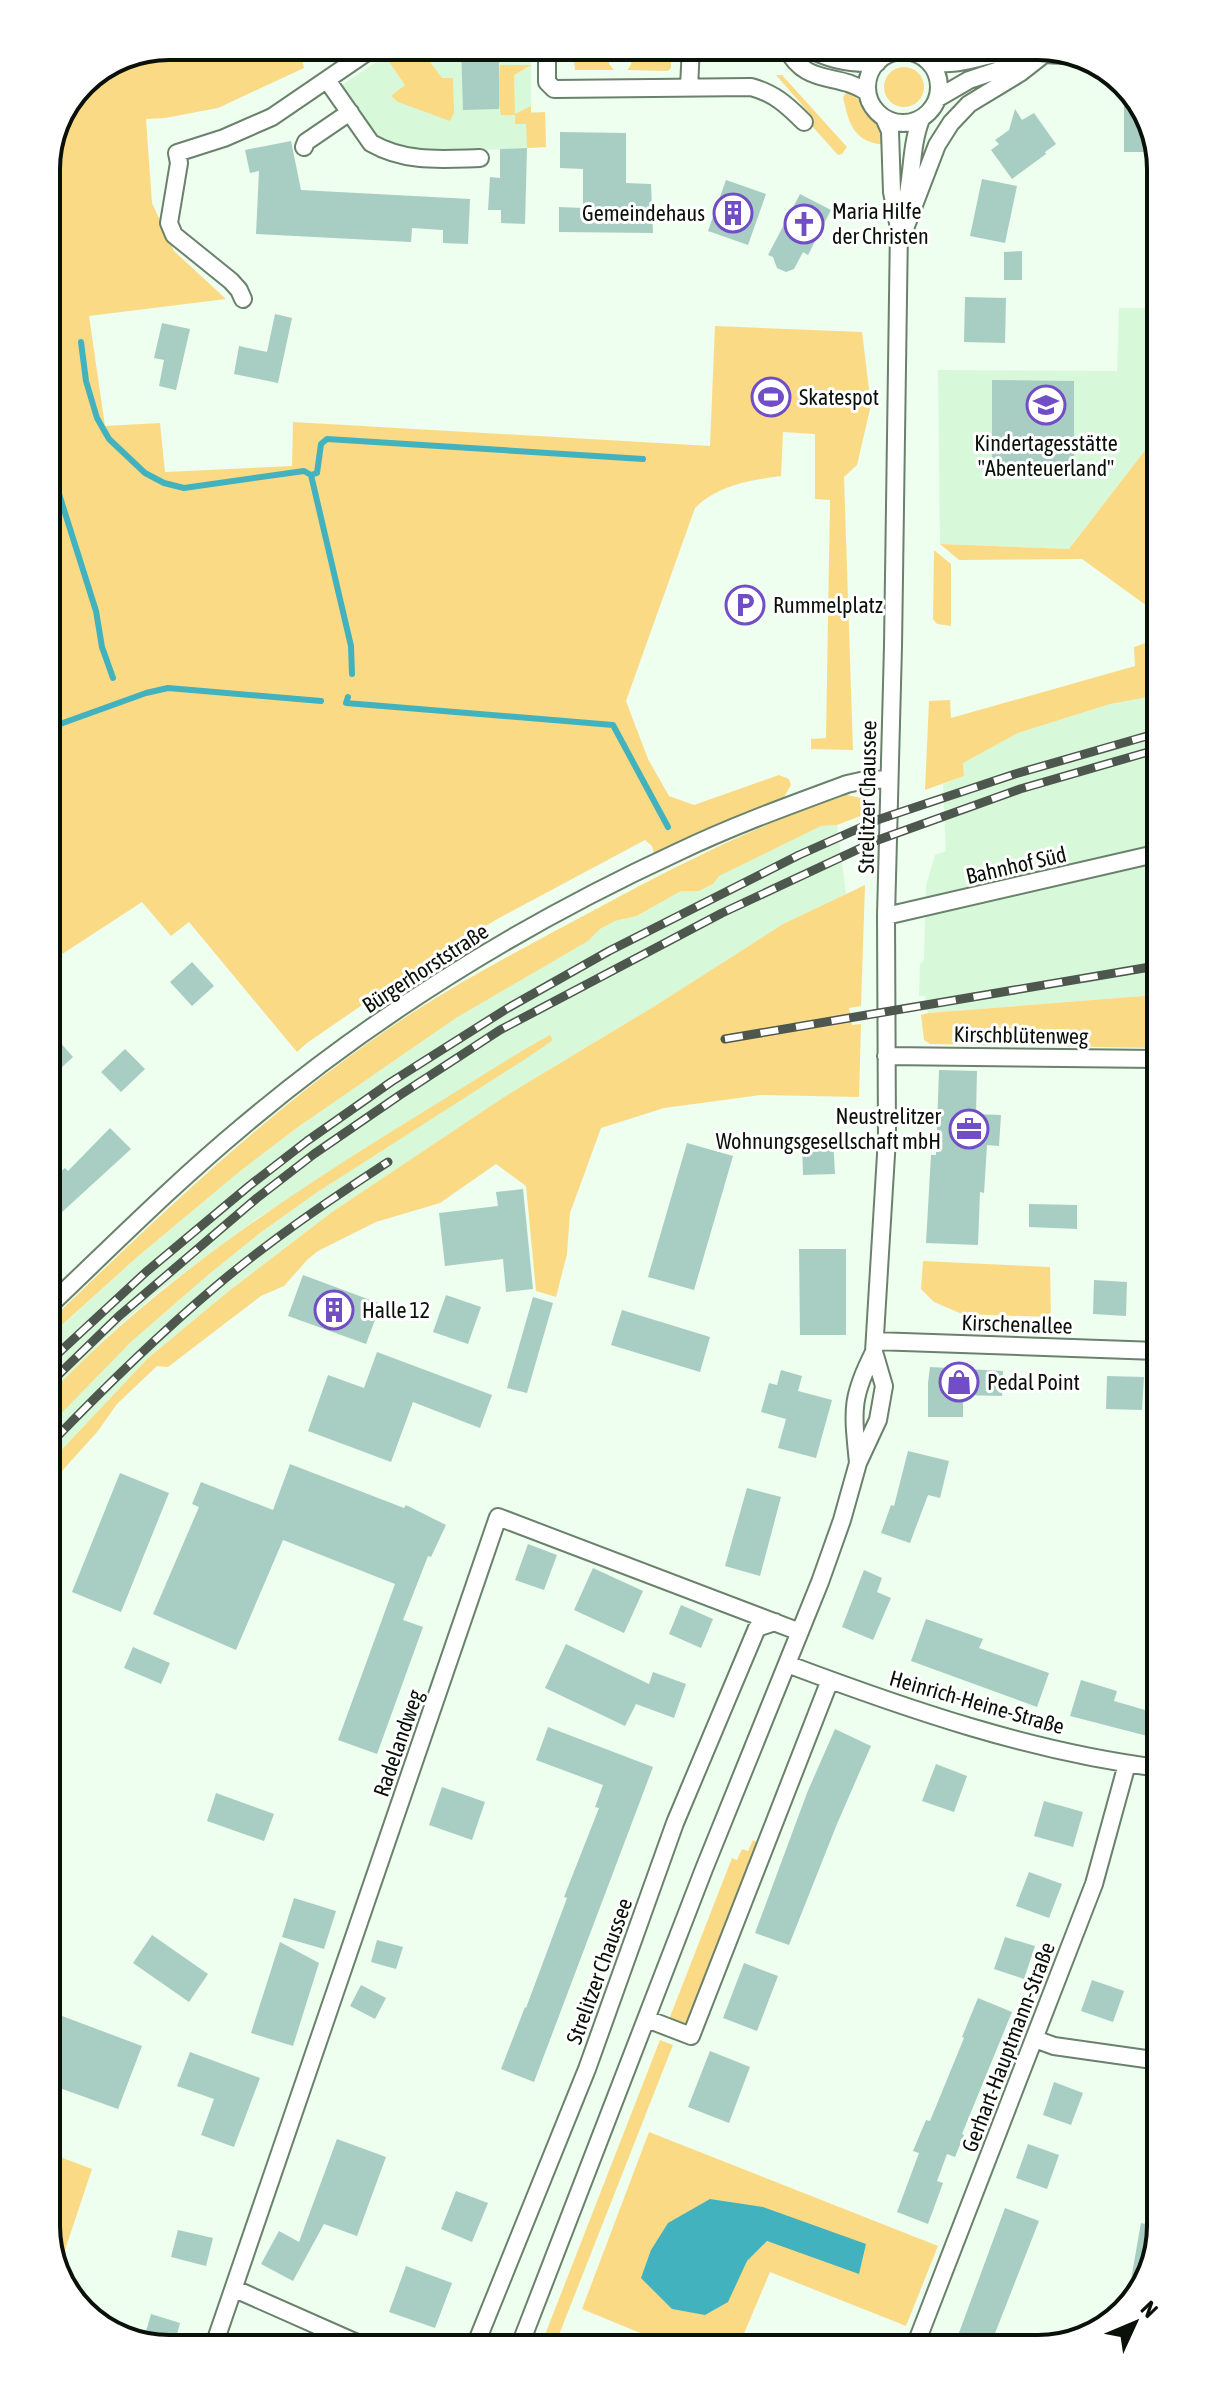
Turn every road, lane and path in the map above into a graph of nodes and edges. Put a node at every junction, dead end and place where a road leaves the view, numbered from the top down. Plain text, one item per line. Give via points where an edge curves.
1 (356, 60) edge
2 (547, 60) edge
3 (690, 60) edge
4 (794, 60) edge
5 (841, 60) edge
6 (880, 60) edge
7 (973, 60) edge
8 (1012, 60) edge
9 (1037, 60) edge
10 (929, 61) joint
11 (877, 63) junction
12 (327, 80) junction
13 (689, 88) junction
14 (867, 92) junction
15 (938, 98) junction
16 (350, 112) junction
17 (884, 118) junction
18 (921, 119) junction
19 (804, 122) dead end
20 (304, 147) dead end
21 (480, 158) dead end
22 (899, 236) junction
23 (243, 299) dead end
24 (889, 779) junction
25 (1147, 856) edge
26 (886, 916) junction
27 (886, 1056) junction
28 (1147, 1059) edge
29 (60, 1295) edge
30 (874, 1346) junction
31 (1147, 1351) edge
32 (858, 1463) junction
33 (775, 1622) junction
34 (800, 1632) junction
35 (787, 1664) junction
36 (830, 1680) junction
37 (1127, 1764) junction
38 (1147, 1766) edge
39 (647, 2019) junction
40 (1035, 2039) junction
41 (1147, 2059) edge
42 (235, 2289) junction
43 (218, 2335) edge
44 (339, 2335) edge
45 (479, 2335) edge
46 (524, 2335) edge
47 (919, 2335) edge

1 - 12 street
2 - 13 street via 547,82 554,89
3 - 13 street
4 - 14 street via 809,73
5 - 11 street
6 - 11 street
7 - 10 street via 943,65
8 - 15 street
9 - 22 street via 969,104 951,123
10 - 15 street via 939,78
11 - 14 street
12 - 16 street
12 - 23 street via 272,117 177,153 169,223 174,235 231,281
13 - 19 street via 760,89 783,101
14 - 17 street
15 - 18 street
16 - 20 street
16 - 21 street via 378,147 420,160
17 - 18 street via 902,124
17 - 22 street via 890,131
18 - 22 street
22 - 24 street, Strelitzer Chaussee
24 - 26 street, Strelitzer Chaussee
24 - 29 street, Bürgerhorststraße via 847,784 680,850 506,942 423,993 242,1127
25 - 26 street, Bahnhof Süd
26 - 27 street, Strelitzer Chaussee
27 - 28 street, Kirschblütenweg
27 - 30 street, Strelitzer Chaussee via 887,1138
30 - 31 street, Kirschenallee
30 - 32 street, Strelitzer Chaussee via 853,1413
30 - 32 street, Strelitzer Chaussee via 884,1386 882,1404
32 - 34 street, Strelitzer Chaussee
33 - 34 street, Radelandweg
33 - 42 street, Radelandweg via 498,1517
33 - 45 street, Strelitzer Chaussee via 757,1628 675,1823 587,2069
34 - 35 street, Strelitzer Chaussee
35 - 36 street, Heinrich-Heine-Straße
35 - 39 street, Strelitzer Chaussee
36 - 37 street, Heinrich-Heine-Straße via 1005,1737
36 - 39 street via 691,2036
37 - 38 street, Heinrich-Heine-Straße
37 - 40 street, Gerhart-Hauptmann-Straße via 1094,1884
39 - 46 street, Strelitzer Chaussee
40 - 41 street
40 - 47 street, Gerhart-Hauptmann-Straße
42 - 43 street, Radelandweg
42 - 44 street

